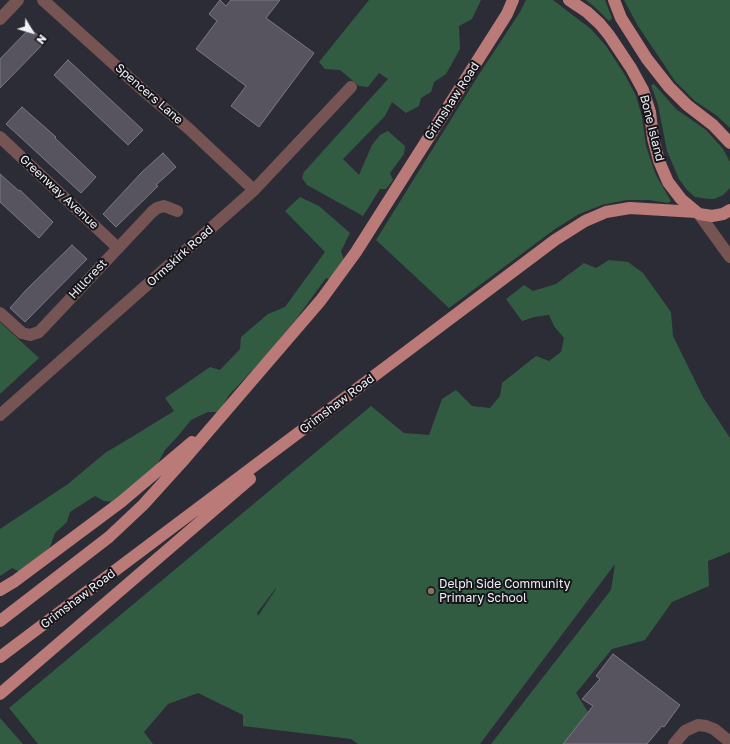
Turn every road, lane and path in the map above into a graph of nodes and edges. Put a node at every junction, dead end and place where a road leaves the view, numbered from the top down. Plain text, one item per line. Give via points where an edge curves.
1 (18, 0) edge
2 (43, 0) edge
3 (513, 0) edge
4 (569, 0) edge
5 (614, 0) edge
6 (0, 19) edge
7 (351, 87) dead end
8 (0, 137) edge
9 (730, 143) edge
10 (254, 190) junction
11 (730, 210) edge
12 (177, 211) dead end
13 (698, 213) junction
14 (118, 248) junction
15 (730, 257) edge
16 (0, 313) edge
17 (345, 398) junction
18 (0, 415) edge
19 (221, 417) junction
20 (0, 590) edge
21 (0, 621) edge
22 (0, 657) edge
23 (0, 694) edge
24 (730, 742) edge
25 (674, 744) edge

1 - 6 street
2 - 10 street, Spencers Lane
3 - 19 main road, Grimshaw Road via 507,14 356,252 321,300
4 - 13 main road, Bone Island via 600,24 630,68 643,90 659,161 668,182 681,199
5 - 9 main road via 621,18 647,59 669,87
7 - 10 street, Ormskirk Road
8 - 14 street, Greenway Avenue
10 - 18 street, Ormskirk Road
11 - 13 main road via 712,216
12 - 14 street, Hillcrest via 164,206 158,208
13 - 15 street
13 - 17 main road, Grimshaw Road via 630,208 606,212 585,221 555,240
14 - 16 street, Hillcrest via 39,332 30,335 22,333
17 - 22 main road, Grimshaw Road
17 - 23 main road
19 - 20 main road via 121,502
19 - 21 main road, Grimshaw Road via 143,505 109,537
24 - 25 street via 714,729 698,725 685,731

